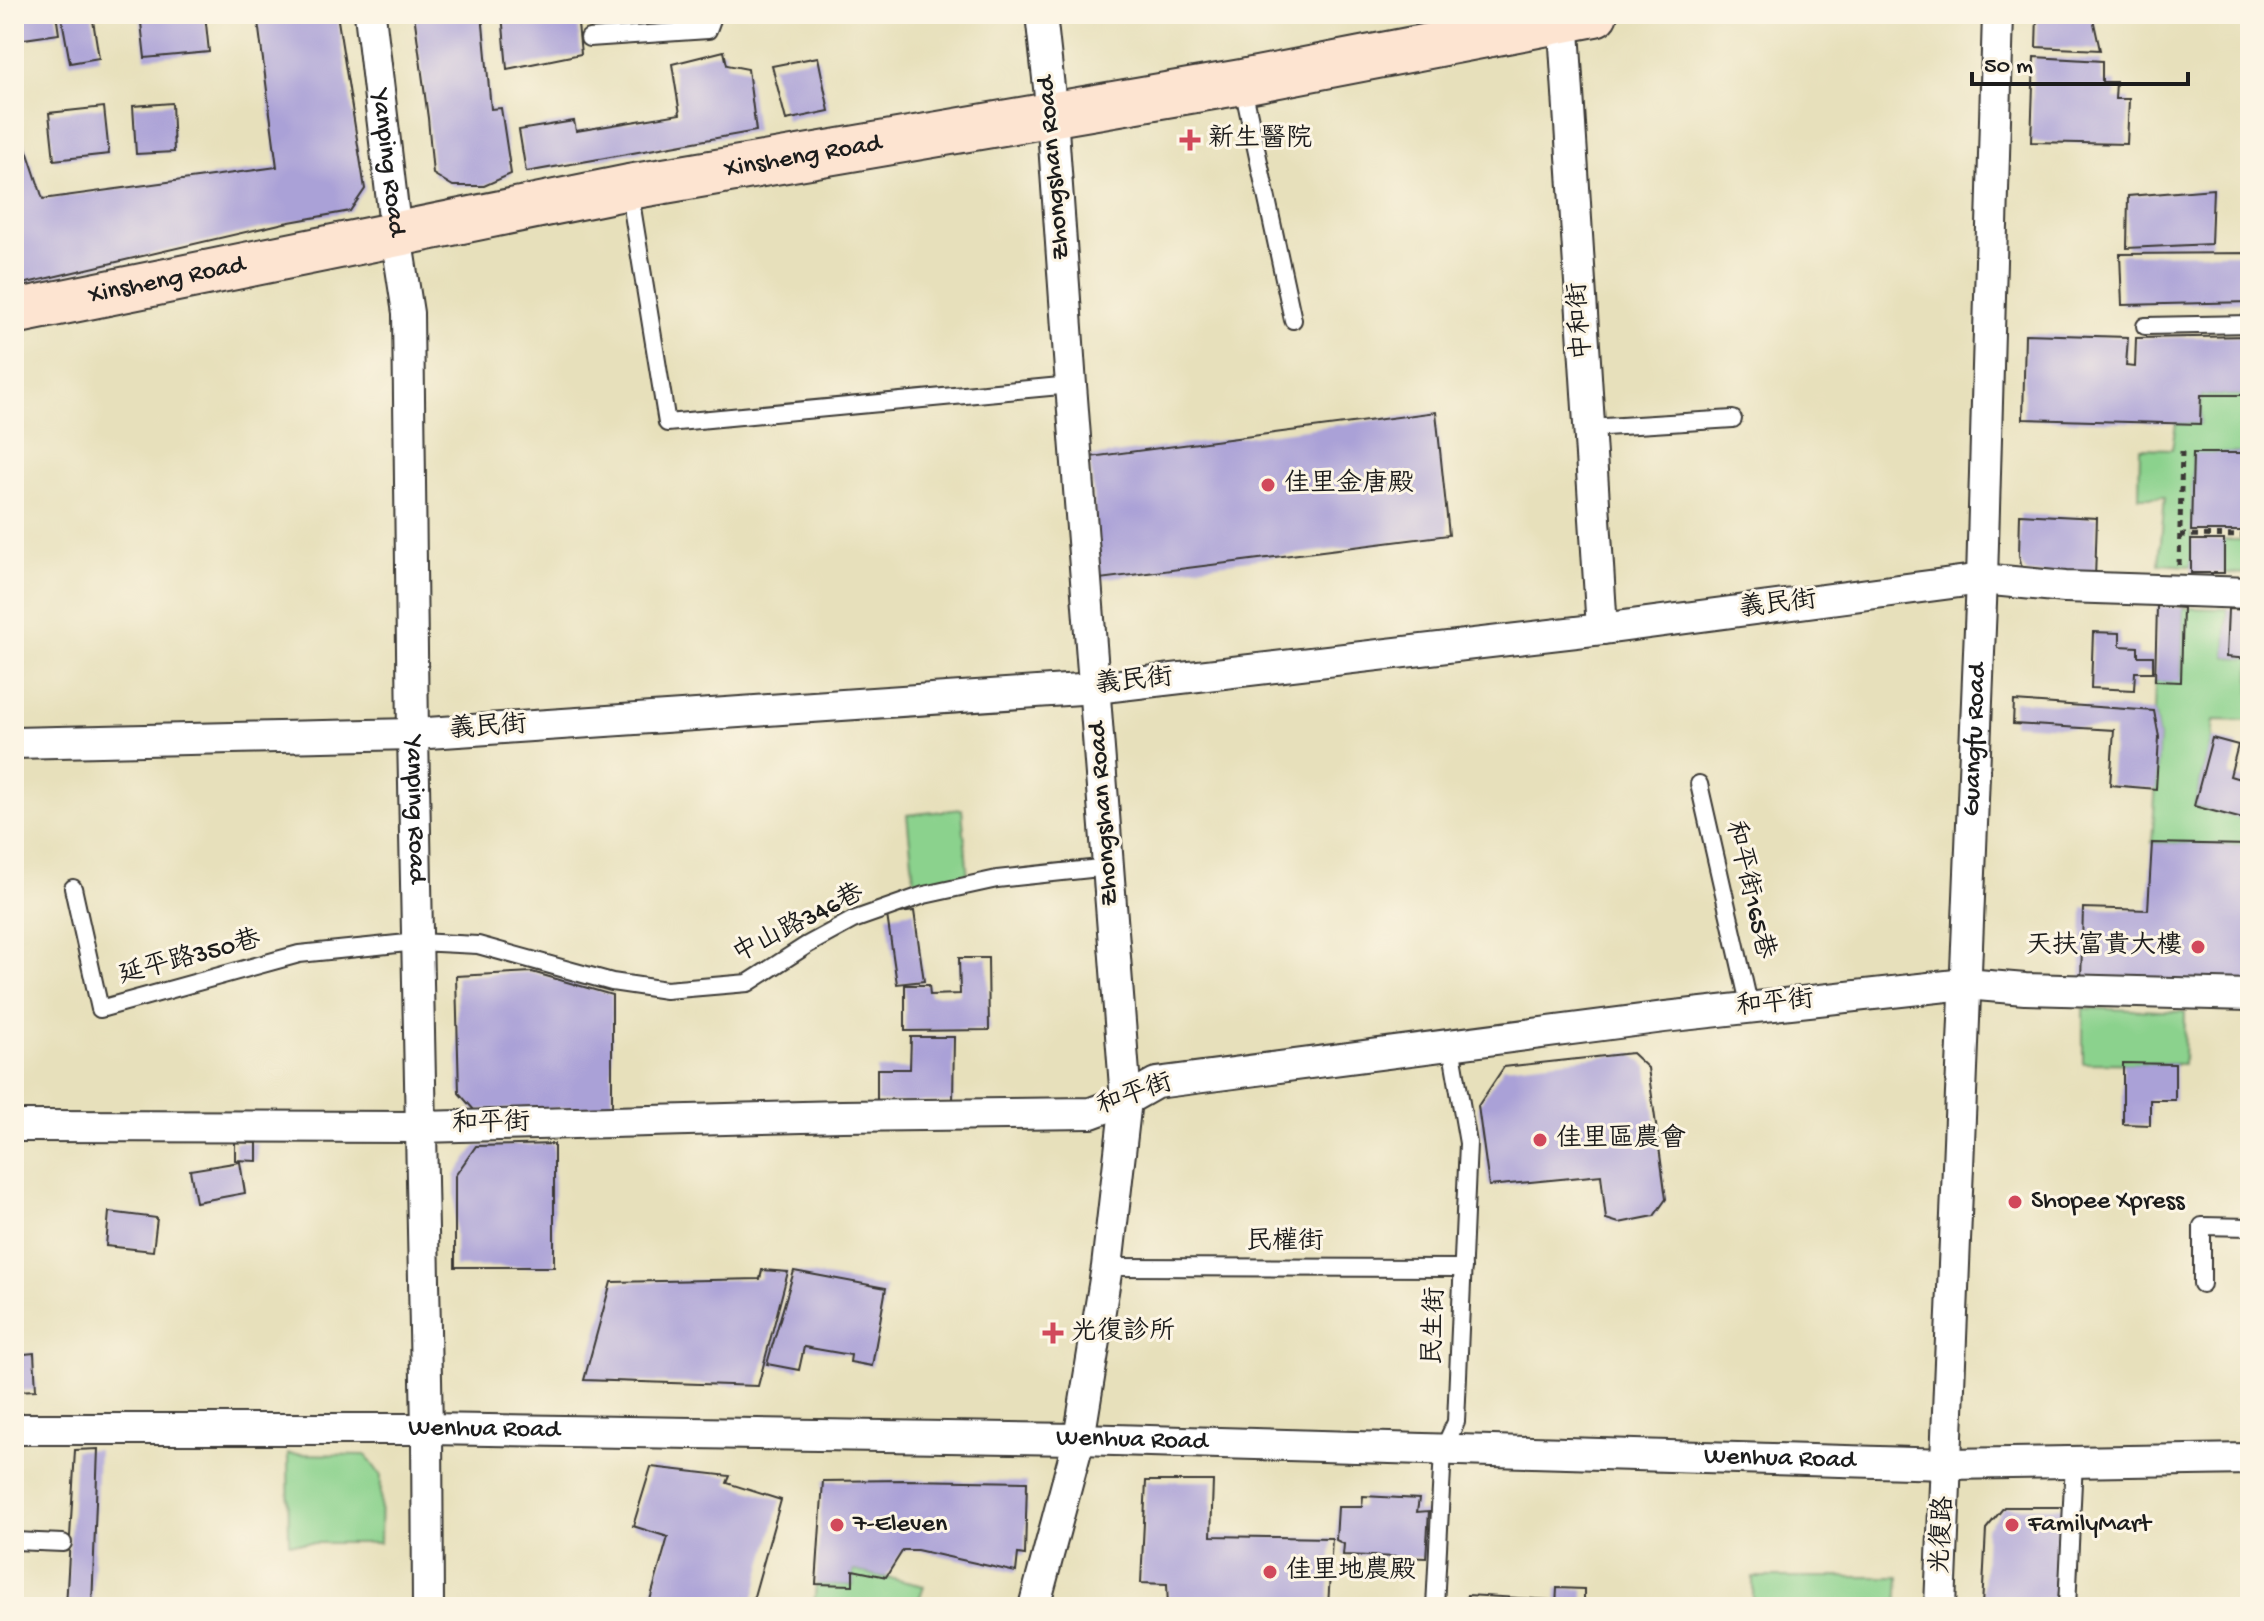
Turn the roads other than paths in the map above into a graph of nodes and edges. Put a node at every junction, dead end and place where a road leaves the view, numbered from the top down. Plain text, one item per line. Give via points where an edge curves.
1 (370, 14) edge
2 (714, 14) edge
3 (1041, 14) edge
4 (1998, 14) edge
5 (1574, 16) edge
6 (589, 38) dead end
7 (1242, 82) junction
8 (1052, 115) junction
9 (629, 187) junction
10 (396, 235) junction
11 (14, 312) edge
12 (1293, 320) dead end
13 (2250, 324) edge
14 (2145, 326) dead end
15 (1071, 385) junction
16 (1733, 419) dead end
17 (1589, 428) junction
18 (1982, 579) junction
19 (2250, 593) edge
20 (1602, 629) junction
21 (1095, 688) junction
22 (413, 734) junction
23 (14, 743) edge
24 (1699, 784) dead end
25 (1109, 867) junction
26 (73, 888) dead end
27 (417, 942) junction
28 (1965, 984) junction
29 (2250, 995) edge
30 (1750, 1008) junction
31 (1451, 1046) junction
32 (1126, 1100) junction
33 (14, 1126) edge
34 (421, 1127) junction
35 (2250, 1227) edge
36 (1107, 1267) junction
37 (1463, 1268) junction
38 (2202, 1284) dead end
39 (14, 1429) edge
40 (427, 1429) junction
41 (1079, 1439) junction
42 (1443, 1450) junction
43 (2250, 1459) edge
44 (2074, 1461) junction
45 (1947, 1464) junction
46 (14, 1541) edge
47 (63, 1543) dead end
48 (428, 1607) edge
49 (1034, 1607) edge
50 (1435, 1607) edge
51 (1940, 1607) edge
52 (2067, 1607) edge

1 - 10 street, Yanping Road
2 - 6 lane via 708,30
3 - 8 street, Zhongshan Road
4 - 18 street, Guangfu Road
5 - 7 main road, Xinsheng Road
5 - 17 street, 中和街
7 - 8 main road, Xinsheng Road
7 - 12 lane
8 - 9 main road, Xinsheng Road
8 - 15 street, Zhongshan Road
9 - 10 main road, Xinsheng Road
9 - 15 lane via 667,423
10 - 11 main road, Xinsheng Road
10 - 22 street, Yanping Road via 408,313
13 - 14 lane
15 - 21 street, Zhongshan Road
16 - 17 lane
17 - 20 street, 中和街
18 - 19 street, 義民街
18 - 20 street, 義民街
18 - 28 street, Guangfu Road
20 - 21 street, 義民街
21 - 22 street, 義民街
21 - 25 street, Zhongshan Road
22 - 23 street, 義民街
22 - 27 street, Yanping Road
24 - 30 lane, 和平街165巷
25 - 27 lane, 中山路346巷 via 997,879 924,895 853,920 748,983 666,990 612,982 478,945
25 - 32 street, Zhongshan Road
26 - 27 lane, 延平路350巷 via 100,1009 299,954
27 - 34 street, Yanping Road
28 - 29 street, 和平街
28 - 30 street, 和平街
28 - 45 street, Guangfu Road
30 - 31 street, 和平街
31 - 32 street, 和平街 via 1156,1083
31 - 37 lane, 民生街 via 1468,1143
32 - 34 street, 和平街 via 1091,1113
32 - 36 street, Zhongshan Road
33 - 34 street, 和平街
34 - 40 street, Yanping Road
35 - 38 lane via 2202,1226
36 - 37 lane, 民權街
36 - 41 street, Zhongshan Road
37 - 42 lane, 民生街 via 1456,1422
39 - 40 street, Wenhua Road
40 - 41 street, Wenhua Road
40 - 48 street, Yanping Road
41 - 42 street, Wenhua Road
41 - 49 street, Zhongshan Road
42 - 45 street, Wenhua Road
42 - 50 lane, 民生街
43 - 44 street, Wenhua Road
44 - 45 street, Wenhua Road
44 - 52 lane
45 - 51 street, 光復路
46 - 47 lane

